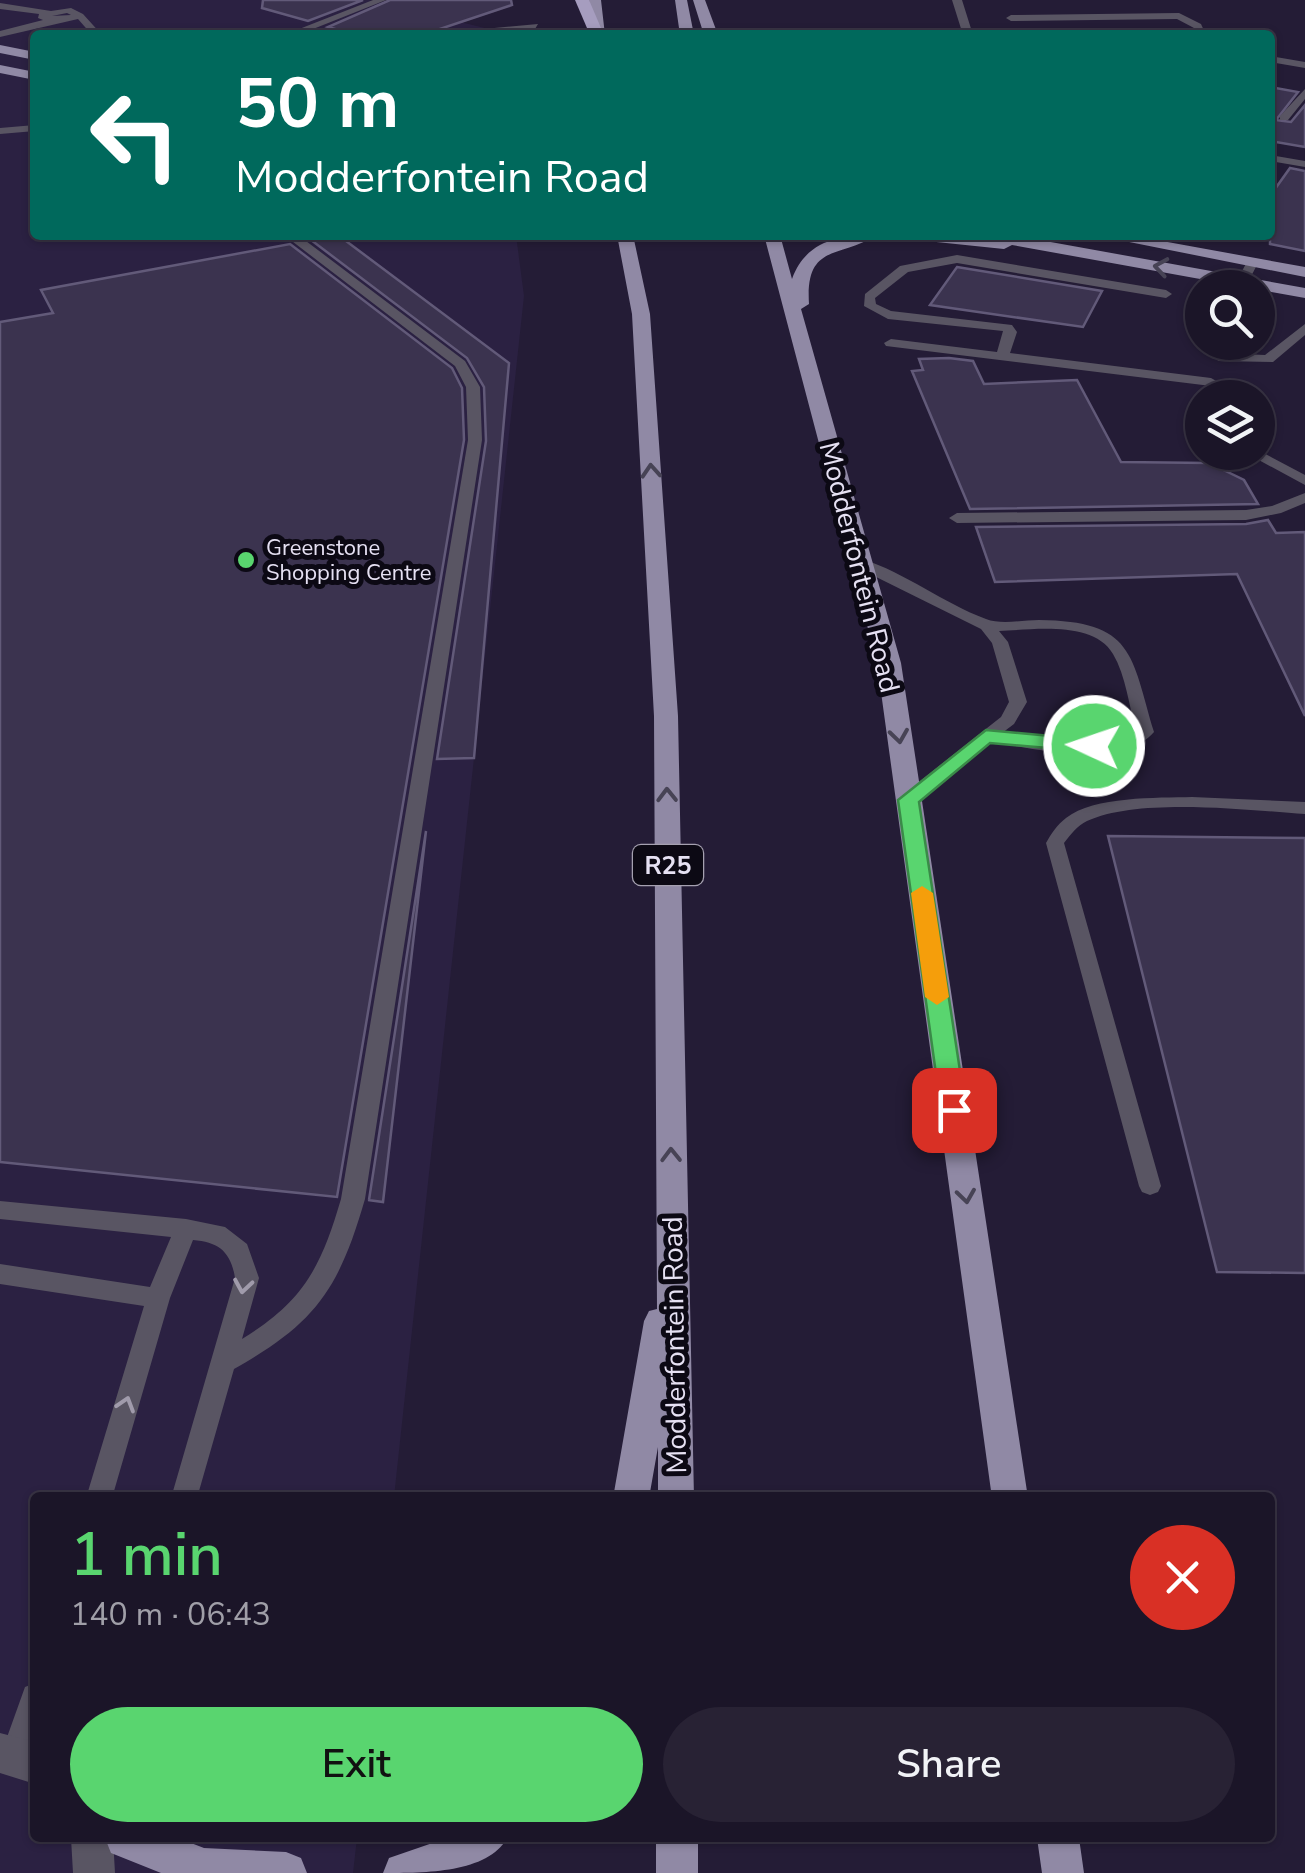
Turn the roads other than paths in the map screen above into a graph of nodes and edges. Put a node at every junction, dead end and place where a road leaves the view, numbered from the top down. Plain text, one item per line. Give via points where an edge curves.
1 (382, 0) edge
2 (582, 0) edge
3 (595, 0) edge
4 (680, 0) edge
5 (699, 0) edge
6 (957, 0) edge
7 (0, 6) edge
8 (49, 17) junction
9 (1011, 18) dead end
10 (535, 26) dead end
11 (4, 29) edge
12 (488, 29) dead end
13 (90, 30) edge
14 (94, 30) edge
15 (302, 30) edge
16 (595, 30) edge
17 (597, 30) edge
18 (687, 30) edge
19 (709, 30) edge
20 (966, 30) edge
21 (1197, 30) edge
22 (4, 50) edge
23 (30, 55) edge
24 (1275, 60) edge
25 (1305, 65) edge
26 (0, 69) edge
27 (30, 75) edge
28 (1305, 92) edge
29 (1284, 118) dead end
30 (30, 128) edge
31 (0, 131) edge
32 (30, 139) edge
33 (0, 142) edge
34 (1275, 159) edge
35 (1305, 164) edge
36 (297, 240) edge
37 (626, 240) edge
38 (773, 240) edge
39 (850, 240) edge
40 (963, 240) edge
41 (1011, 240) edge
42 (1130, 240) edge
43 (1080, 253) junction
44 (1253, 262) junction
45 (1248, 270) edge
46 (1305, 272) edge
47 (1185, 273) edge
48 (1275, 288) edge
49 (1305, 292) edge
50 (1166, 294) dead end
51 (1305, 328) edge
52 (891, 343) dead end
53 (1275, 353) edge
54 (1003, 354) junction
55 (811, 380) junction
56 (1185, 386) edge
57 (1275, 465) edge
58 (1305, 481) edge
59 (1305, 497) edge
60 (957, 518) dead end
61 (862, 564) junction
62 (987, 626) junction
63 (986, 736) junction
64 (908, 800) junction
65 (1305, 808) edge
66 (1150, 1186) dead end
67 (0, 1210) edge
68 (186, 1228) junction
69 (672, 1251) junction
70 (0, 1274) edge
71 (158, 1298) junction
72 (226, 1360) junction
73 (100, 1492) edge
74 (186, 1492) edge
75 (633, 1492) edge
76 (676, 1492) edge
77 (1009, 1492) edge
78 (30, 1714) edge
79 (17, 1757) edge
80 (92, 1842) edge
81 (136, 1842) edge
82 (479, 1842) edge
83 (676, 1842) edge
84 (1059, 1842) edge
85 (94, 1873) edge
86 (286, 1873) edge
87 (404, 1873) edge
88 (677, 1873) edge
89 (1063, 1873) edge

1 - 15 lane
2 - 16 highway
3 - 17 main road
4 - 18 main road
5 - 19 main road
6 - 20 lane
7 - 8 lane
8 - 11 lane
8 - 13 lane
8 - 14 lane via 80,16
9 - 21 lane via 1174,16 1189,19
10 - 12 lane
11 - 22 main road
22 - 23 main road
24 - 25 lane
26 - 27 main road
28 - 29 lane
30 - 31 lane
32 - 33 lane
34 - 35 lane
36 - 72 lane via 460,364 473,386 474,440 349,1216 330,1275 313,1298
69 -> 37 main road, Modderfontein Road / R25 via 666,716 641,314
38 - 55 main road, Modderfontein Road
39 - 55 main road via 828,246 802,267 798,293
40 - 43 main road
41 - 43 main road
42 - 44 main road
47 -> 43 main road
44 - 45 lane
44 - 46 main road
48 - 49 main road
50 - 54 lane via 957,258 904,269 869,297 870,306 888,315 1008,328
51 - 53 lane
52 - 54 lane
54 - 56 lane
55 - 61 main road, Modderfontein Road
57 - 58 lane
59 - 60 lane via 1276,510 1206,517
61 - 62 lane
61 -> 64 main road, Modderfontein Road via 888,663
62 - 63 lane via 1000,642 1018,702 1008,720
62 - 63 lane via 1084,628 1105,636 1118,647 1145,732 1128,746
63 - 64 lane
64 -> 77 main road, Modderfontein Road
65 - 66 lane via 1122,807 1084,816 1055,842
67 - 68 lane
68 - 71 lane
68 -> 72 lane via 217,1233 245,1259 247,1278
69 - 75 main road
69 - 76 main road, Modderfontein Road / R25
70 - 71 lane
73 -> 71 lane
72 - 74 lane
78 - 79 lane
80 - 85 street
81 - 86 main road via 204,1868
82 - 87 main road via 442,1864
83 - 88 main road
84 - 89 main road

